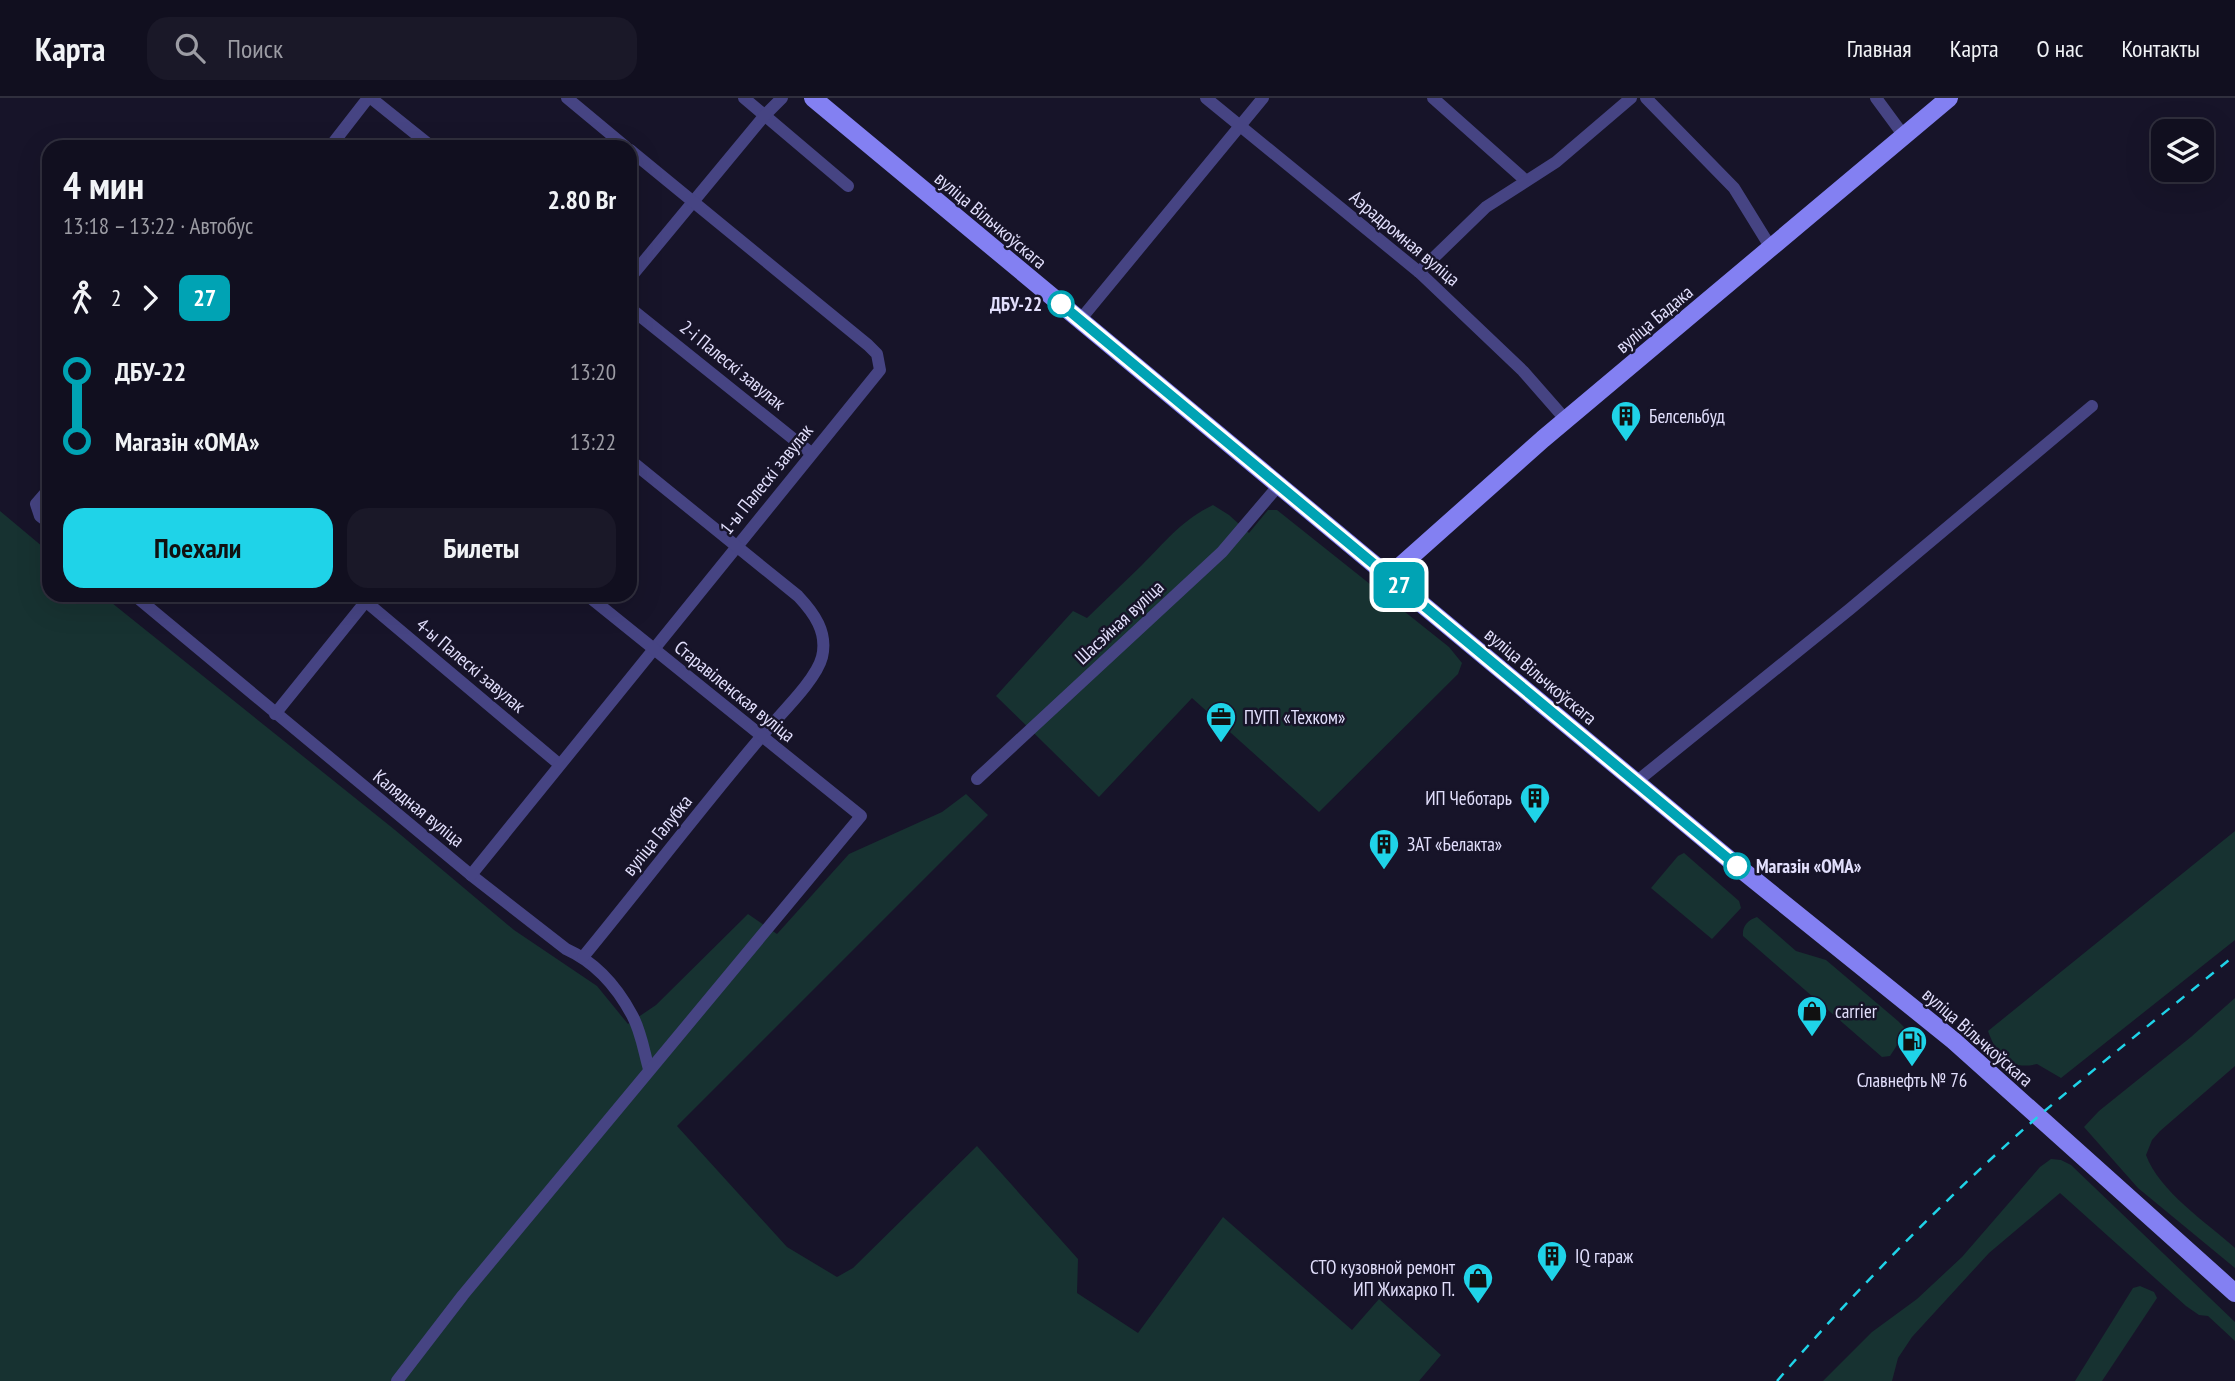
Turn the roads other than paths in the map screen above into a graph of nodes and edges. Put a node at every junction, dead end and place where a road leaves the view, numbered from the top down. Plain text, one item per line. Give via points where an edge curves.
1 (370, 98) edge
2 (567, 98) edge
3 (744, 98) edge
4 (782, 98) edge
5 (813, 98) edge
6 (1206, 98) edge
7 (1264, 98) edge
8 (1433, 98) edge
9 (1631, 98) edge
10 (1646, 98) edge
11 (1875, 98) edge
12 (1949, 98) edge
13 (765, 115) junction
14 (1239, 126) junction
15 (1904, 136) junction
16 (336, 140) edge
17 (423, 140) edge
18 (618, 140) edge
19 (637, 155) edge
20 (1525, 180) junction
21 (848, 186) dead end
22 (693, 202) junction
23 (1771, 248) junction
24 (637, 270) edge
25 (1419, 272) junction
26 (637, 313) edge
27 (1080, 320) junction
28 (2092, 406) dead end
29 (1566, 420) junction
30 (811, 453) junction
31 (637, 466) edge
32 (1279, 485) junction
33 (42, 497) edge
34 (42, 518) edge
35 (737, 545) junction
36 (1388, 577) junction
37 (142, 602) edge
38 (361, 602) edge
39 (371, 602) edge
40 (595, 602) edge
41 (654, 649) junction
42 (275, 714) junction
43 (761, 737) junction
44 (559, 764) junction
45 (977, 779) dead end
46 (1636, 782) junction
47 (471, 875) junction
48 (583, 957) junction
49 (649, 1069) junction
50 (2235, 1293) edge
51 (397, 1381) edge

1 - 16 street
1 - 17 street
2 - 18 street, 1-ы Палескі завулак
3 - 13 street
4 - 13 street
5 - 27 main road, вуліца Вільчкоўскага
6 - 14 street, Аэрадромная вуліца
7 - 14 street
8 - 20 street
9 - 20 street via 1556,162
10 - 23 street via 1734,188
11 - 15 street
12 - 15 main road, вуліца Бадака
13 - 21 street
13 - 22 street
14 - 25 street, Аэрадромная вуліца
14 - 27 street
15 - 23 main road, вуліца Бадака
19 - 22 street, 1-ы Палескі завулак
20 - 25 street via 1486,207
22 - 24 street
22 - 30 street, 1-ы Палескі завулак via 877,355 880,370
23 - 29 main road, вуліца Бадака
25 - 29 street, Аэрадромная вуліца
26 - 30 street, 2-і Палескі завулак
27 - 32 main road, вуліца Вільчкоўскага
28 - 46 street
29 - 36 main road, вуліца Бадака
30 - 35 street, 1-ы Палескі завулак
31 - 35 street, вуліца Галубка
32 - 36 main road, вуліца Вільчкоўскага
32 - 45 street, Шасэйная вуліца via 1223,552
33 - 34 street via 36,504
35 - 41 street, 1-ы Палескі завулак
35 - 43 street, вуліца Галубка via 798,596 815,615 822,634 818,670
36 - 46 main road, вуліца Вільчкоўскага
37 - 42 street, Калядная вуліца
38 - 42 street
39 - 44 street, 4-ы Палескі завулак
40 - 41 street, Старавіленская вуліца
41 - 43 street, Старавіленская вуліца
41 - 44 street, 1-ы Палескі завулак
42 - 47 street, Калядная вуліца
43 - 48 street, вуліца Галубка
43 - 49 street, Старавіленская вуліца via 861,816
44 - 47 street, 1-ы Палескі завулак
46 - 50 main road, вуліца Вільчкоўскага via 1954,1041
47 - 48 street, Калядная вуліца via 566,949
48 - 49 street, Калядная вуліца via 608,979 633,1017
49 - 51 street

